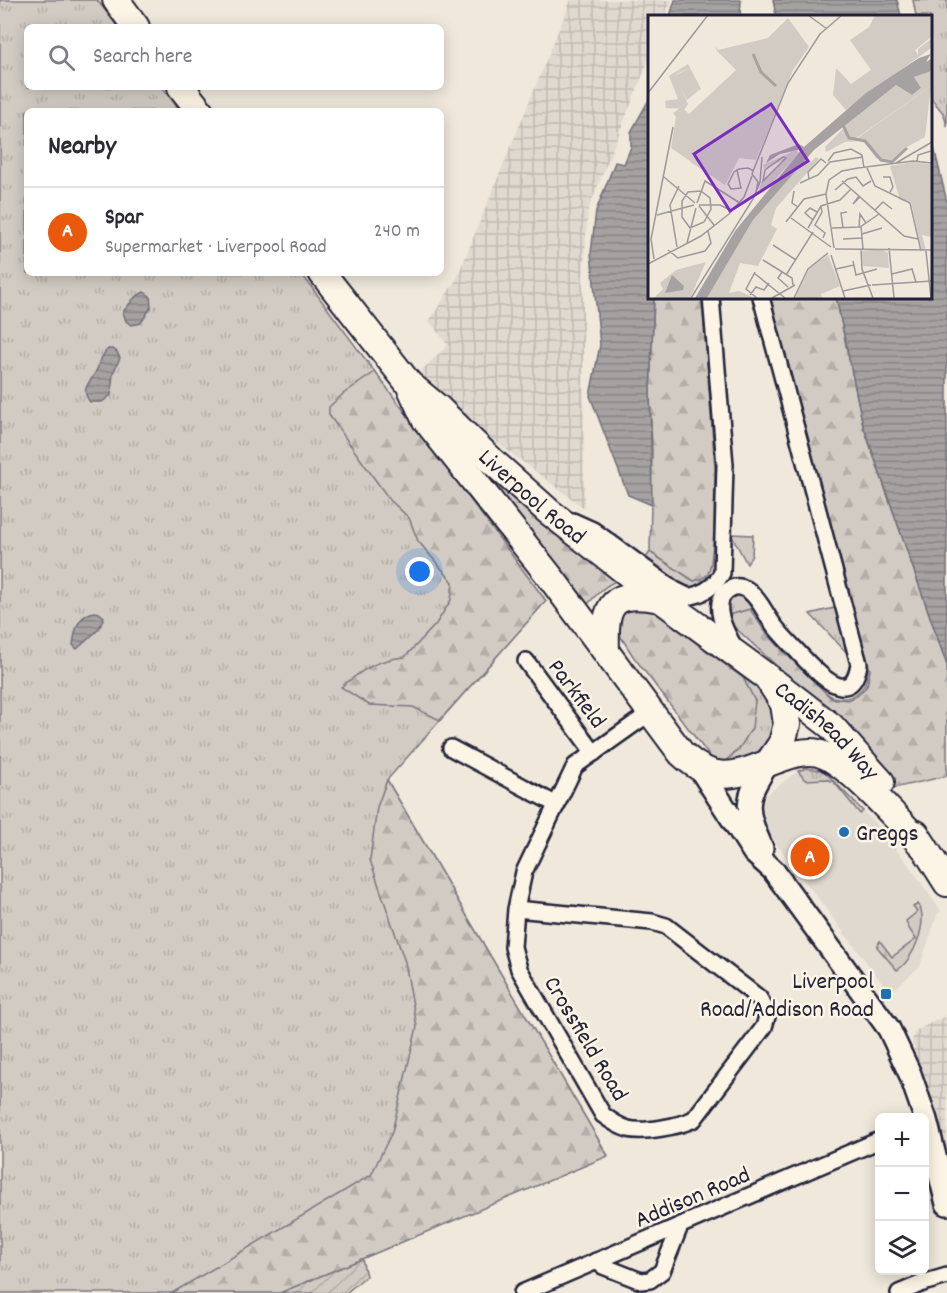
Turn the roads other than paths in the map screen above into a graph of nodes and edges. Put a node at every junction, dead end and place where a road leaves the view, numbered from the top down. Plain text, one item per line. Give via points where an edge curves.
1 (116, 0) edge
2 (134, 24) edge
3 (184, 90) edge
4 (198, 108) edge
5 (324, 276) edge
6 (711, 298) edge
7 (761, 298) edge
8 (409, 384) junction
9 (548, 511) junction
10 (722, 573) junction
11 (734, 587) junction
12 (687, 596) junction
13 (662, 600) junction
14 (606, 650) junction
15 (739, 656) junction
16 (526, 661) dead end
17 (766, 677) junction
18 (651, 712) junction
19 (451, 748) dead end
20 (594, 753) junction
21 (769, 762) junction
22 (700, 769) junction
23 (557, 805) junction
24 (924, 847) junction
25 (773, 870) junction
26 (947, 883) edge
27 (516, 909) junction
28 (922, 1113) edge
29 (929, 1136) edge
30 (875, 1142) edge
31 (947, 1204) edge
32 (680, 1226) junction
33 (596, 1261) junction
34 (947, 1276) edge
35 (522, 1293) edge
36 (899, 1293) edge

1 - 2 highway
3 - 4 highway
5 - 8 highway, Liverpool Road
6 - 10 street via 725,465
7 - 11 street via 859,664 853,681 838,686 821,677 772,623 758,600 748,590
8 - 9 highway, Liverpool Road
8 - 14 highway, Liverpool Road via 425,419
9 - 12 street via 593,530
9 - 13 highway, Liverpool Road
10 - 11 street
10 - 12 street via 709,590
11 - 15 street via 726,592 719,606 725,631
12 - 13 street
13 - 14 highway via 637,595 616,602 604,626
13 - 15 highway, Liverpool Road
14 - 18 highway, Liverpool Road
15 - 17 highway, Liverpool Road
16 - 20 street, Parkfield
17 - 21 highway via 784,704 787,724 782,743
17 - 24 highway, Cadishead Way via 797,698 847,743 892,794
18 - 20 street, Crossfield Road
18 - 22 highway, Liverpool Road via 681,753
19 - 23 street
20 - 23 street, Crossfield Road via 575,766
21 - 22 highway, Cadishead Way via 740,774
21 - 24 highway, Cadishead Way via 802,752 833,759
21 - 25 main road via 750,794 749,816
22 - 25 main road via 754,853
23 - 27 street, Crossfield Road via 524,872
24 - 26 highway, Cadishead Way
25 - 28 main road via 889,1029
27 - 27 street, Crossfield Road via 666,926 759,998 768,1013 764,1027 694,1119 682,1125 631,1130 603,1115 519,969 513,946
29 - 31 main road
30 - 32 street, Addison Road
32 - 33 street, Addison Road
32 - 33 street via 662,1271 650,1280 640,1281
33 - 35 street, Addison Road
34 - 36 street

